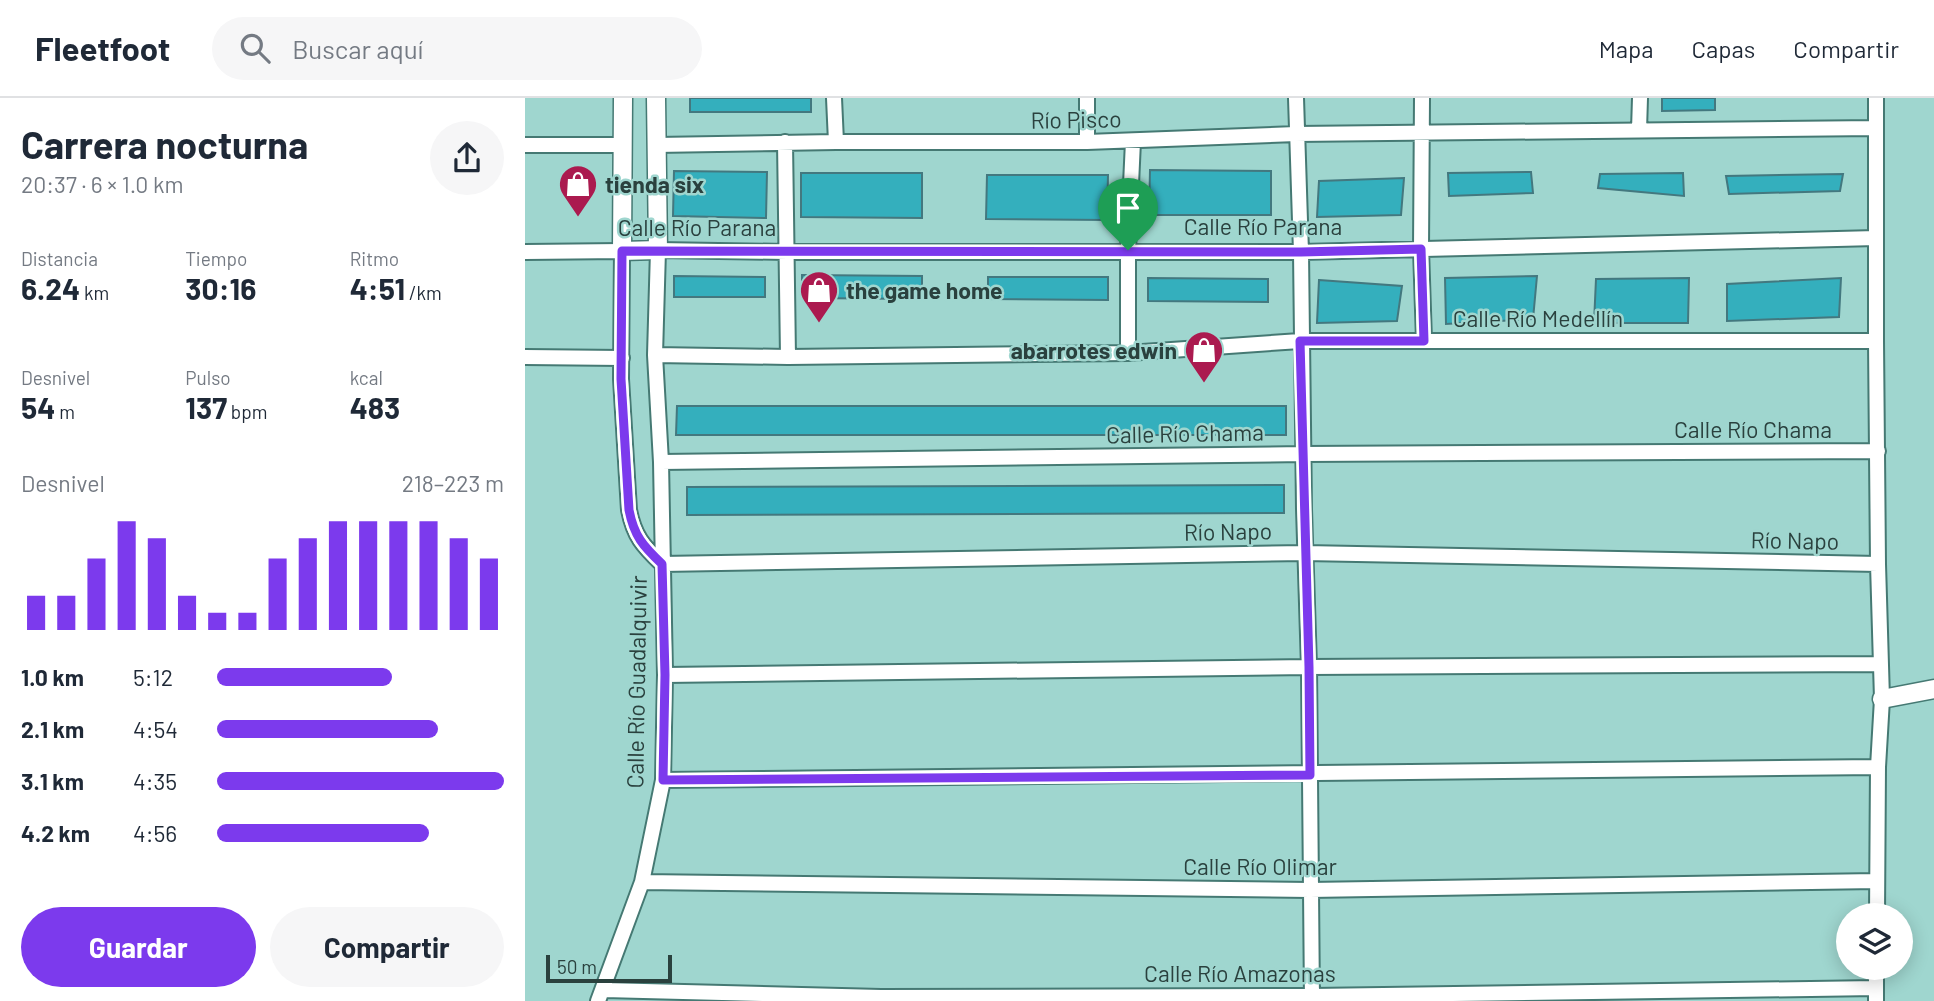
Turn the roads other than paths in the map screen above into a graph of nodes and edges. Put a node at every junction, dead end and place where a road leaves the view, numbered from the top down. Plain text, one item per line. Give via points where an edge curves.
1 (623, 98) edge
2 (656, 98) edge
3 (834, 98) edge
4 (1087, 98) edge
5 (1296, 98) edge
6 (1422, 98) edge
7 (1640, 98) edge
8 (1876, 98) edge
9 (1876, 128) junction
10 (1639, 130) junction
11 (1421, 132) junction
12 (1296, 134) junction
13 (1133, 141) junction
14 (785, 142) junction
15 (836, 142) junction
16 (1087, 142) junction
17 (525, 145) edge
18 (623, 145) junction
19 (656, 145) junction
20 (1876, 238) junction
21 (1421, 249) junction
22 (659, 250) junction
23 (1128, 250) junction
24 (622, 251) junction
25 (525, 252) edge
26 (786, 252) junction
27 (1301, 252) junction
28 (1300, 341) junction
29 (1424, 341) junction
30 (1876, 341) junction
31 (1128, 352) junction
32 (655, 355) junction
33 (525, 357) edge
34 (788, 357) junction
35 (622, 358) junction
36 (1878, 451) junction
37 (1304, 454) junction
38 (661, 462) junction
39 (1305, 553) junction
40 (662, 564) junction
41 (1878, 564) junction
42 (1880, 664) junction
43 (1309, 667) junction
44 (665, 675) junction
45 (1934, 689) edge
46 (1882, 699) junction
47 (1878, 767) junction
48 (1310, 775) junction
49 (663, 780) junction
50 (1877, 881) junction
51 (642, 882) junction
52 (1310, 890) junction
53 (1877, 903) edge
54 (601, 995) edge
55 (1876, 995) edge
56 (1312, 998) edge

1 - 18 street, Calle Río Guadalquivir
2 - 19 street, Calle Río Guadalquivir
3 - 15 street
4 - 16 street
5 - 12 street
6 - 11 street
7 - 10 street
8 - 9 street
9 - 10 street, Río Pisco
9 - 20 street
10 - 11 street, Río Pisco
11 - 12 street, Río Pisco
11 - 21 street
12 - 13 street, Río Pisco
12 - 27 street
13 - 16 street, Río Pisco
13 - 23 street
14 - 15 street, Río Pisco
14 - 19 street, Río Pisco
14 - 26 street
15 - 16 street, Río Pisco
17 - 18 street
18 - 24 street, Calle Río Guadalquivir
19 - 22 street, Calle Río Guadalquivir
20 - 21 street, Calle Río Parana
20 - 30 street
21 - 27 street, Calle Río Parana
21 - 29 street
22 - 24 street, Calle Río Parana
22 - 26 street, Calle Río Parana
22 - 32 street, Calle Río Guadalquivir
23 - 26 street, Calle Río Parana
23 - 27 street, Calle Río Parana
23 - 31 street
24 - 25 street, Calle Río Parana
24 - 35 street, Calle Río Guadalquivir
26 - 34 street
27 - 28 street
28 - 29 street, Calle Río Medellín
28 - 31 street, Calle Río Medellín
28 - 37 street
29 - 30 street, Calle Río Medellín
30 - 36 street
31 - 34 street, Calle Río Medellín
32 - 34 street, Calle Río Medellín
32 - 38 street, Calle Río Guadalquivir
33 - 35 street
35 - 40 street, Calle Río Guadalquivir via 629,510 642,545
36 - 37 street, Calle Río Chama
36 - 41 street
37 - 38 street, Calle Río Chama
37 - 39 street
38 - 40 street, Calle Río Guadalquivir
39 - 40 street, Río Napo
39 - 41 street, Río Napo
39 - 43 street
40 - 44 street, Calle Río Guadalquivir
41 - 42 street
42 - 43 street
42 - 46 street
43 - 44 street
43 - 48 street
44 - 49 street, Calle Río Guadalquivir
45 - 46 street
46 - 47 street
47 - 48 street
47 - 50 street
48 - 49 street
48 - 52 street
49 - 51 street, Calle Río Guadalquivir
50 - 52 street, Calle Río Olimar
50 - 53 street
51 - 52 street, Calle Río Olimar
51 - 54 street, Calle Río Guadalquivir
52 - 56 street
54 - 56 street, Calle Río Amazonas
55 - 56 street, Calle Río Amazonas

